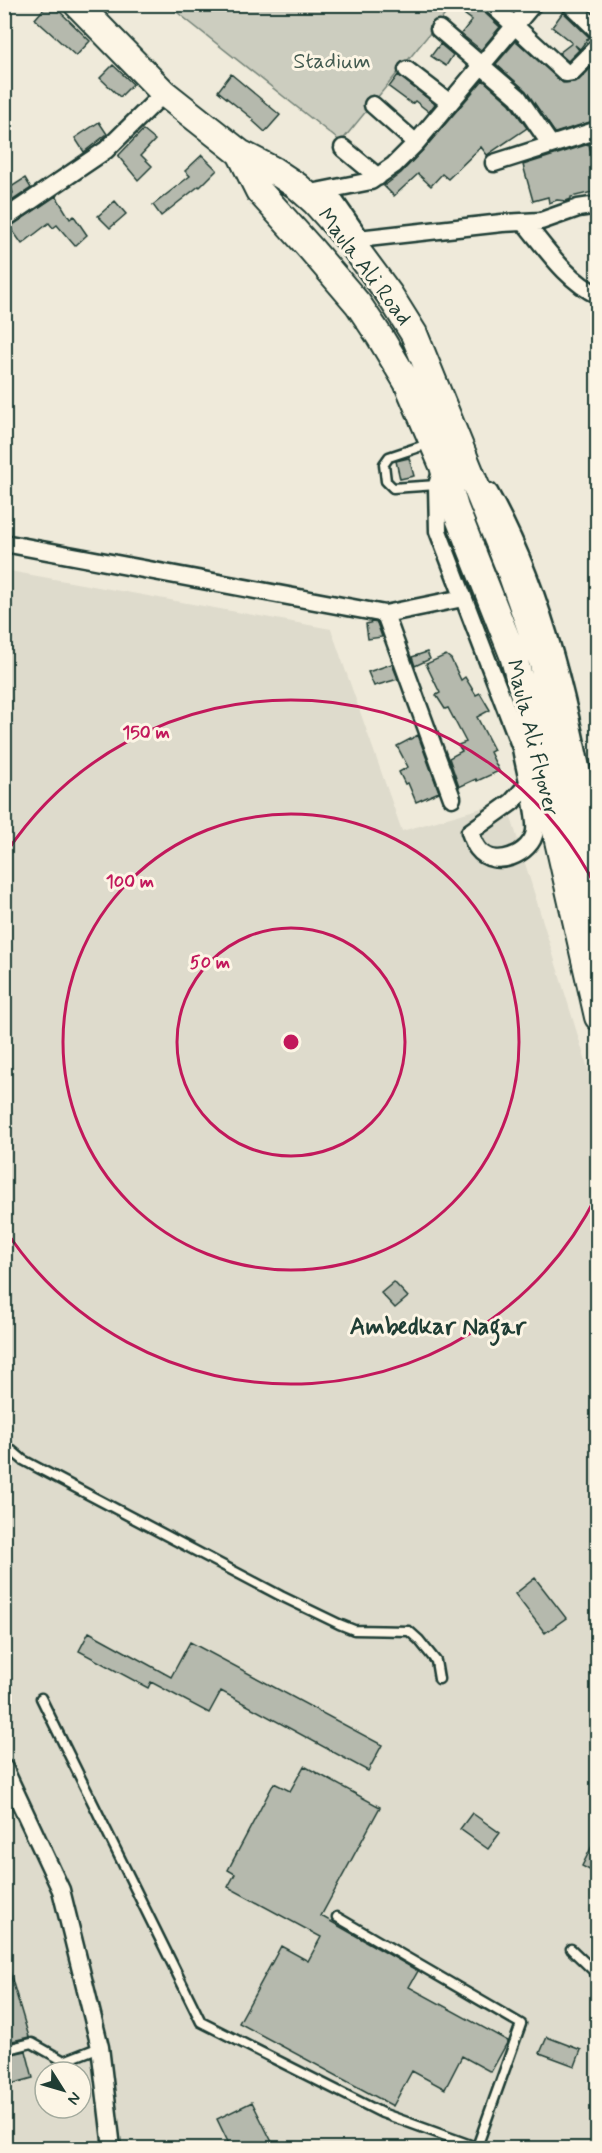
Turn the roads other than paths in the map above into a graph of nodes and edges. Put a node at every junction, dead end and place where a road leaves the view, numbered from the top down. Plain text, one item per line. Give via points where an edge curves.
1 (77, 4) edge
2 (492, 4) edge
3 (533, 4) edge
4 (570, 4) edge
5 (514, 25) junction
6 (440, 29) dead end
7 (597, 31) edge
8 (595, 52) edge
9 (482, 65) junction
10 (407, 70) dead end
11 (164, 93) junction
12 (450, 103) junction
13 (373, 105) dead end
14 (597, 130) edge
15 (416, 143) junction
16 (551, 145) junction
17 (343, 148) dead end
18 (240, 153) junction
19 (494, 163) dead end
20 (378, 177) junction
21 (317, 192) junction
22 (597, 205) edge
23 (4, 219) edge
24 (532, 222) junction
25 (355, 239) junction
26 (383, 286) junction
27 (597, 295) edge
28 (358, 304) junction
29 (432, 410) junction
30 (443, 460) junction
31 (4, 543) edge
32 (463, 598) junction
33 (386, 614) junction
34 (528, 784) junction
35 (452, 798) dead end
36 (597, 854) edge
37 (597, 945) edge
38 (597, 1017) edge
39 (4, 1444) edge
40 (439, 1679) dead end
41 (41, 1698) dead end
42 (4, 1768) edge
43 (337, 1917) dead end
44 (571, 1949) dead end
45 (597, 1975) edge
46 (100, 2047) junction
47 (4, 2050) edge
48 (112, 2148) edge
49 (478, 2148) edge

1 - 11 main road, Maula Ali Road
2 - 5 street
3 - 5 street
4 - 7 street
5 - 8 street via 566,73
5 - 9 street
6 - 9 street
9 - 12 street
9 - 16 street via 518,97
10 - 12 street
11 - 18 main road, Maula Ali Road
11 - 23 street via 106,150
12 - 15 street
13 - 15 street
14 - 16 street
15 - 20 street
16 - 19 street
17 - 20 street
18 - 21 main road, Maula Ali Road
18 - 28 main road, Maula Ali Road via 259,191
20 - 21 street
21 - 25 main road, Maula Ali Road
22 - 24 street
24 - 25 street
24 - 27 street via 565,270
25 - 26 main road, Maula Ali Road
26 - 28 main road
26 - 29 main road, Maula Ali Road via 414,334
28 - 29 main road, Maula Ali Road via 407,382
29 - 30 main road, Maula Ali Road
30 - 30 lane via 393,488 386,481 384,464 389,457
30 - 32 street via 438,531
30 - 36 street via 503,516 524,561 572,720
30 - 37 main road, Maula Ali Flyover via 479,497 543,664
30 - 38 main road, Maula Ali Flyover via 455,508 513,655
31 - 33 street
32 - 33 street
32 - 34 street via 521,748
33 - 35 street
34 - 34 street via 536,826 528,848 502,859 478,850 470,832 512,802
39 - 40 lane via 23,1460 339,1624 354,1630 409,1631 436,1661
41 - 49 lane via 201,2022 382,2114
42 - 46 street via 61,1890
43 - 49 lane via 521,2024
44 - 45 lane
46 - 47 lane via 64,2061 32,2043
46 - 48 street

